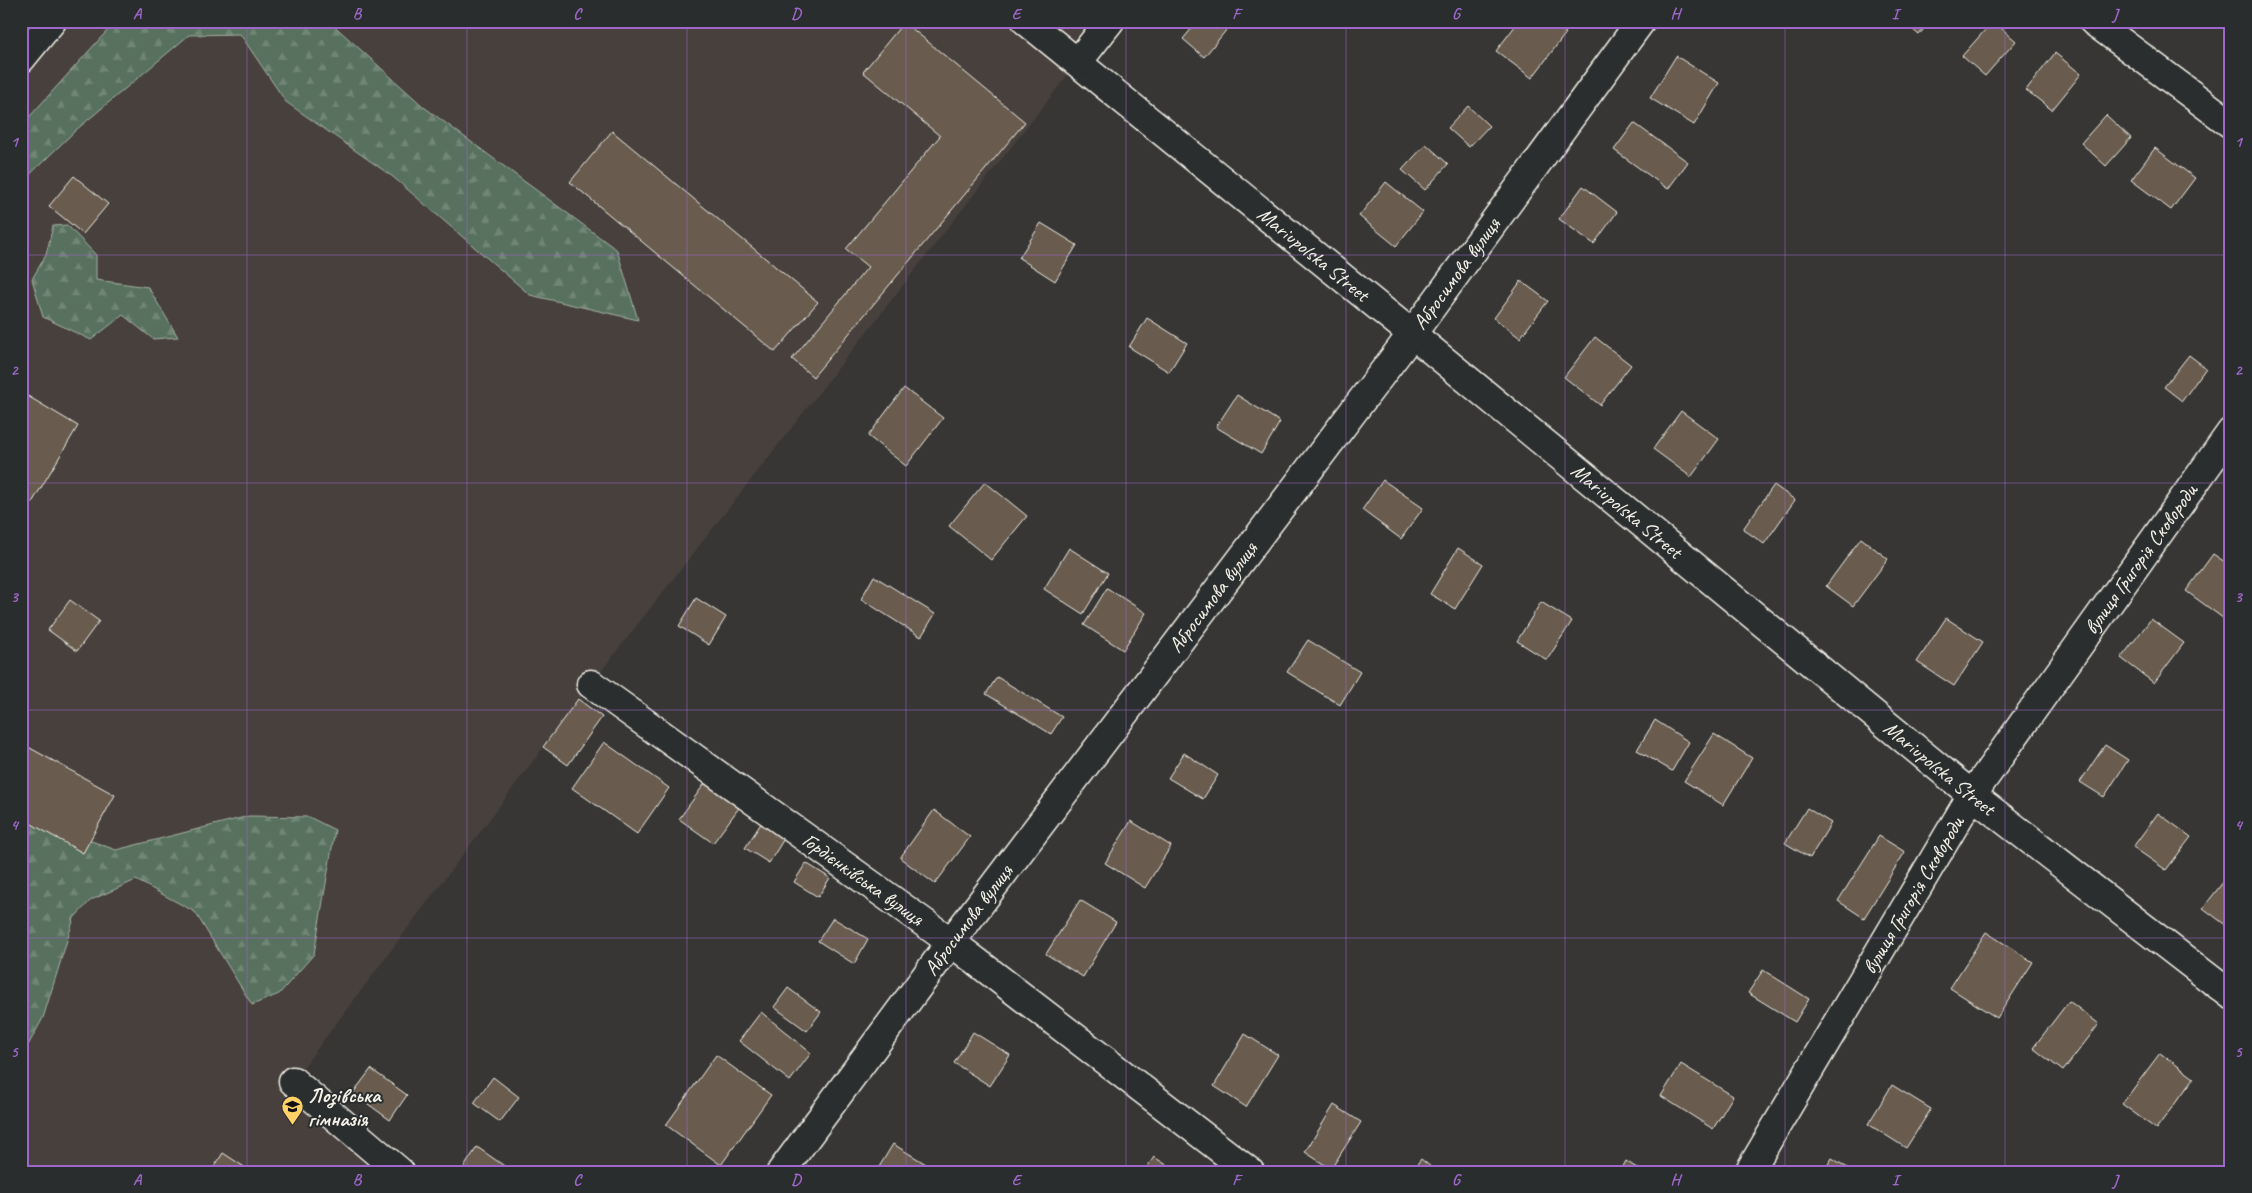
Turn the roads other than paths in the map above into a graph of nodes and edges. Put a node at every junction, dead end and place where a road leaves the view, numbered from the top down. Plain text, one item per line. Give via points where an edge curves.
1 (52, 21) edge
2 (1026, 21) edge
3 (1110, 21) edge
4 (1641, 21) edge
5 (2093, 21) edge
6 (21, 59) edge
7 (1078, 62) junction
8 (2231, 124) edge
9 (1412, 334) junction
10 (2231, 432) edge
11 (591, 684) dead end
12 (1972, 795) junction
13 (951, 942) junction
14 (2231, 995) edge
15 (293, 1081) dead end
16 (400, 1172) edge
17 (781, 1172) edge
18 (1250, 1172) edge
19 (1749, 1172) edge

1 - 6 street
2 - 7 street, Mariupolska Street
3 - 7 street
4 - 9 street, Абросимова вулиця
5 - 8 street
7 - 9 street, Mariupolska Street
9 - 12 street, Mariupolska Street
9 - 13 street, Абросимова вулиця
10 - 12 street, вулиця Григорія Сковороди
11 - 13 street, Гордієнківська вулиця
12 - 14 street, Mariupolska Street
12 - 19 street, вулиця Григорія Сковороди
13 - 17 street, Абросимова вулиця
13 - 18 street, Гордієнківська вулиця
15 - 16 street

